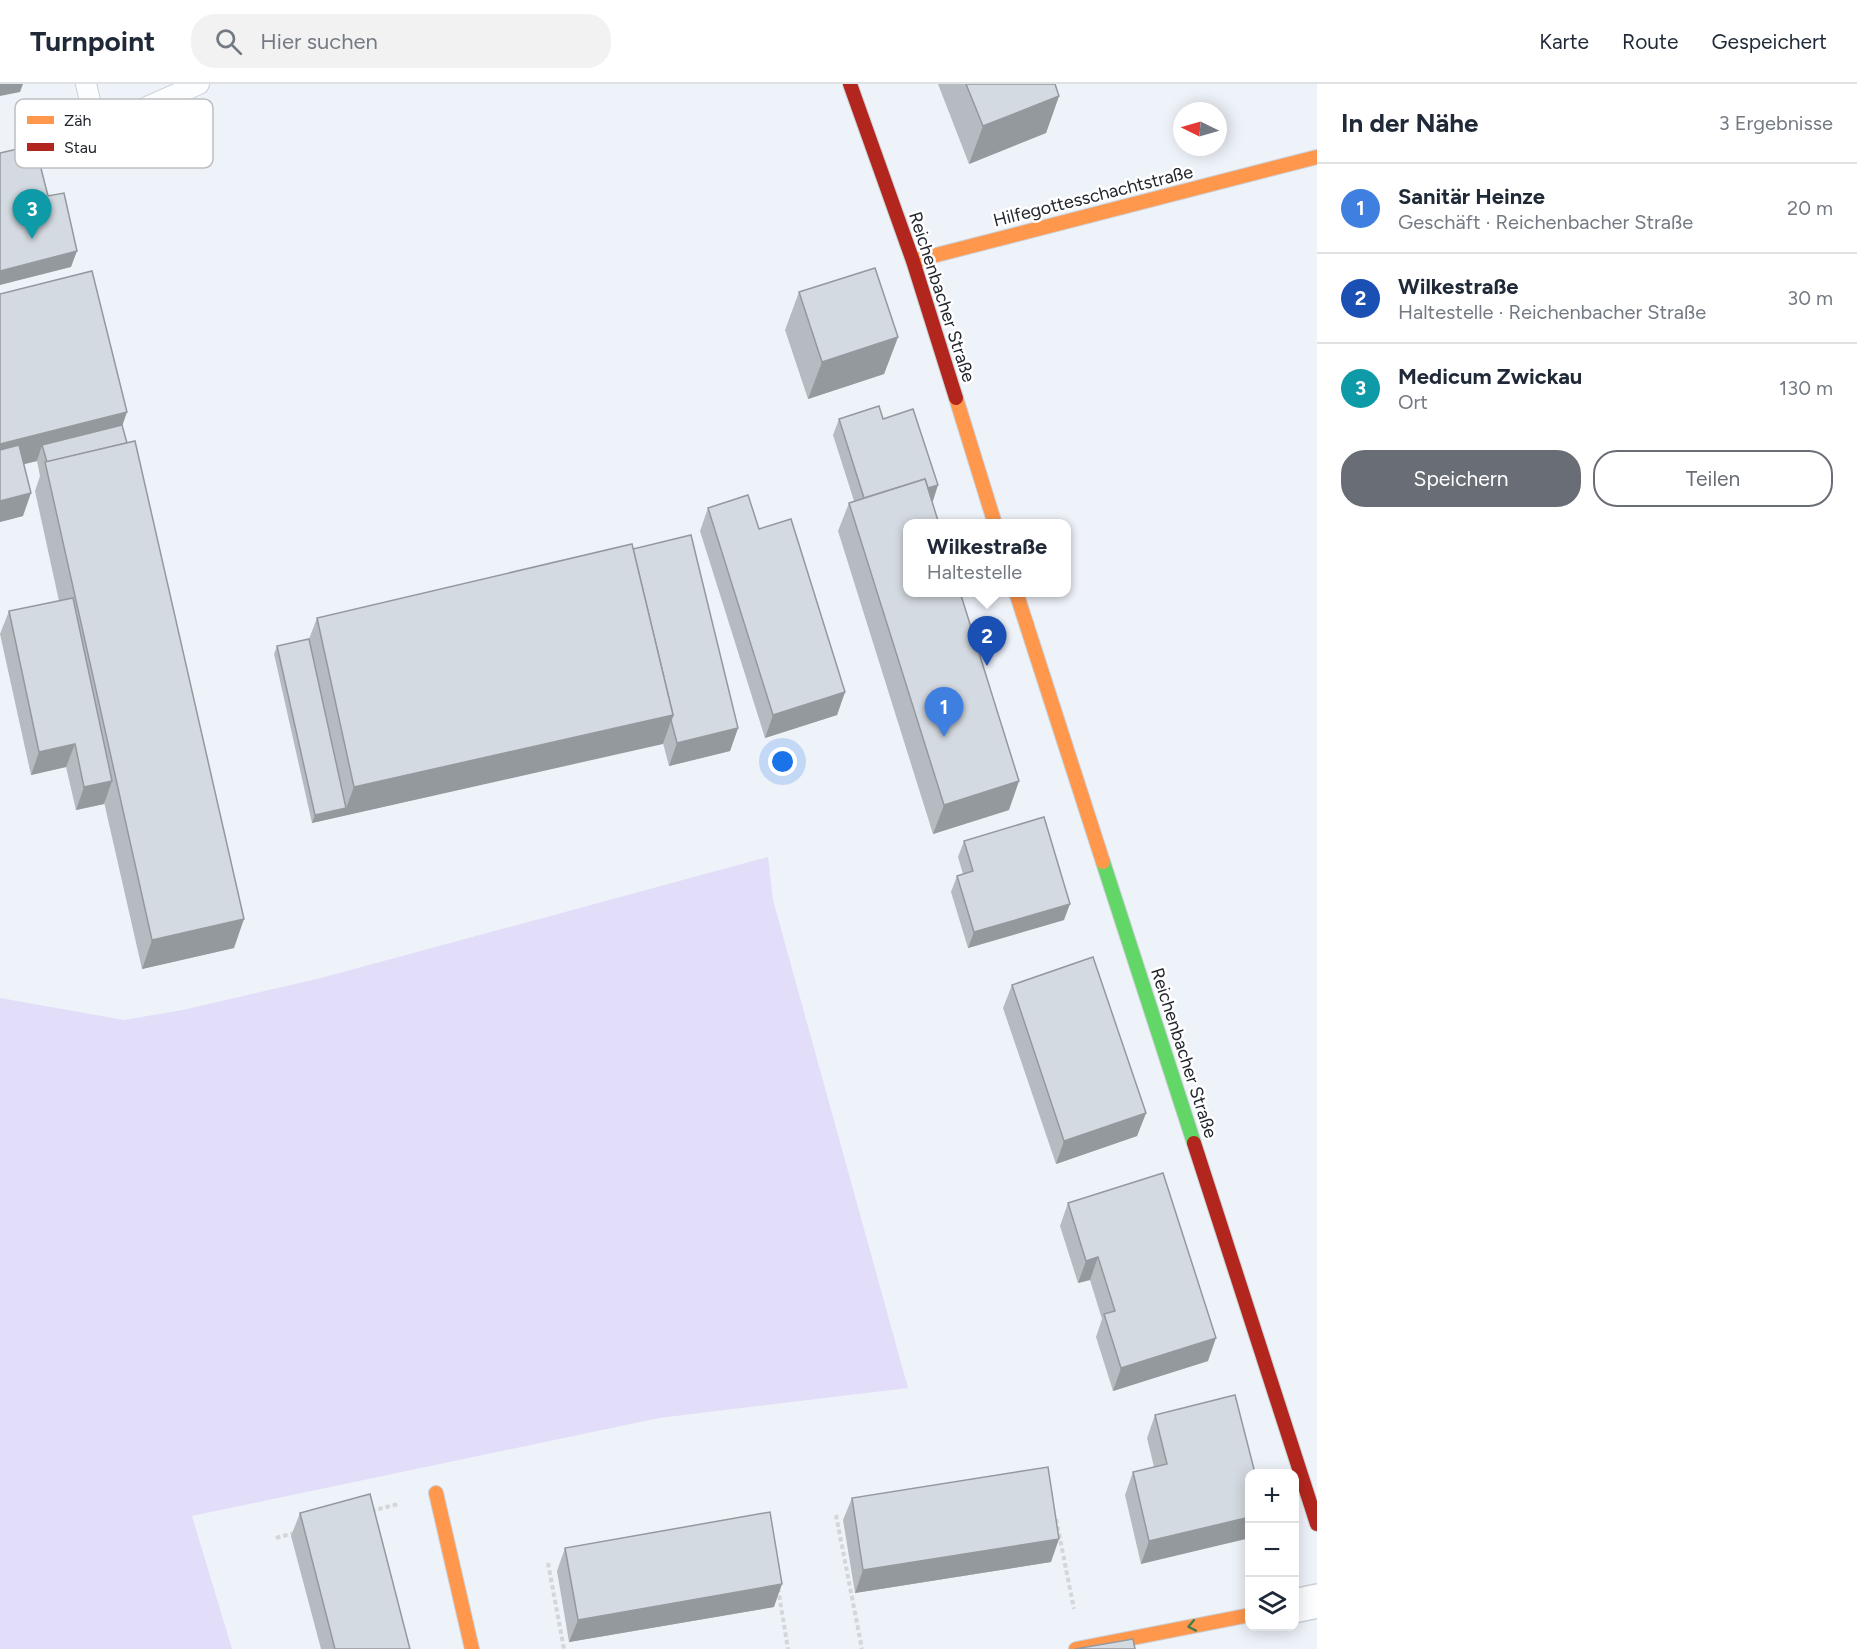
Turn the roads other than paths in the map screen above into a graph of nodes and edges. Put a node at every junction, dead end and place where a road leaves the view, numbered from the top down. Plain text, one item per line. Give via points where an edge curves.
1 (86, 84) edge
2 (199, 84) edge
3 (850, 84) edge
4 (90, 99) edge
5 (165, 99) edge
6 (1317, 158) edge
7 (913, 261) junction
8 (993, 519) edge
9 (1018, 597) edge
10 (436, 1493) road end
11 (1317, 1524) edge
12 (1317, 1601) edge
13 (1299, 1605) edge
14 (1245, 1616) edge
15 (1079, 1648) edge
16 (472, 1649) edge

1 - 4 lane
2 - 5 lane
3 - 7 main road, Reichenbacher Straße
6 - 7 main road, Hilfegottesschachtstraße
7 - 8 main road, Reichenbacher Straße
9 - 11 main road, Reichenbacher Straße
10 - 16 main road
12 - 13 street
14 -> 15 main road

